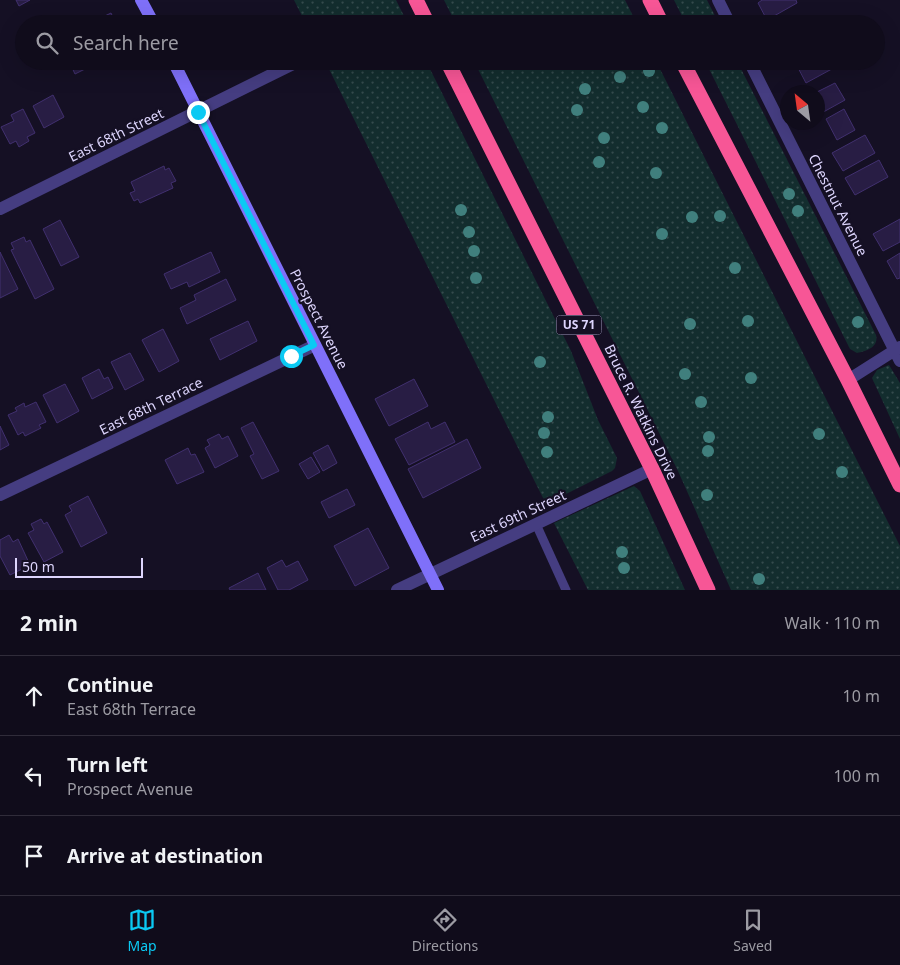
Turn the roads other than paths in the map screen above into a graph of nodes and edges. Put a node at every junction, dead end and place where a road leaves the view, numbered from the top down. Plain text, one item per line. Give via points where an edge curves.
1 (141, 0) edge
2 (416, 0) edge
3 (650, 0) edge
4 (718, 0) edge
5 (149, 15) edge
6 (424, 15) edge
7 (658, 15) edge
8 (726, 15) edge
9 (177, 70) edge
10 (281, 70) edge
11 (452, 70) edge
12 (687, 70) edge
13 (754, 70) edge
14 (198, 112) junction
15 (0, 209) edge
16 (314, 345) junction
17 (897, 348) edge
18 (900, 361) edge
19 (848, 380) junction
20 (652, 469) junction
21 (900, 485) edge
22 (0, 495) edge
23 (536, 524) junction
24 (430, 574) junction
25 (397, 590) edge
26 (438, 590) edge
27 (566, 590) edge
28 (708, 590) edge

1 - 5 main road
2 - 6 highway
3 - 7 highway
4 - 8 street
9 - 14 main road, Prospect Avenue
10 - 14 street, East 68th Street
11 - 20 highway, Bruce R. Watkins Drive / US 71
12 - 19 highway
13 - 17 street, Chestnut Avenue
14 - 15 street, East 68th Street
14 - 16 main road, Prospect Avenue
16 - 22 street, East 68th Terrace
16 - 24 main road, Prospect Avenue
17 - 18 street, Chestnut Avenue
17 - 19 street
19 - 21 highway
20 - 23 street, East 69th Street
20 - 28 highway, Bruce R. Watkins Drive / US 71
23 - 24 street, East 69th Street
23 - 27 lane
24 - 25 street, East 69th Street
24 - 26 main road, Prospect Avenue

